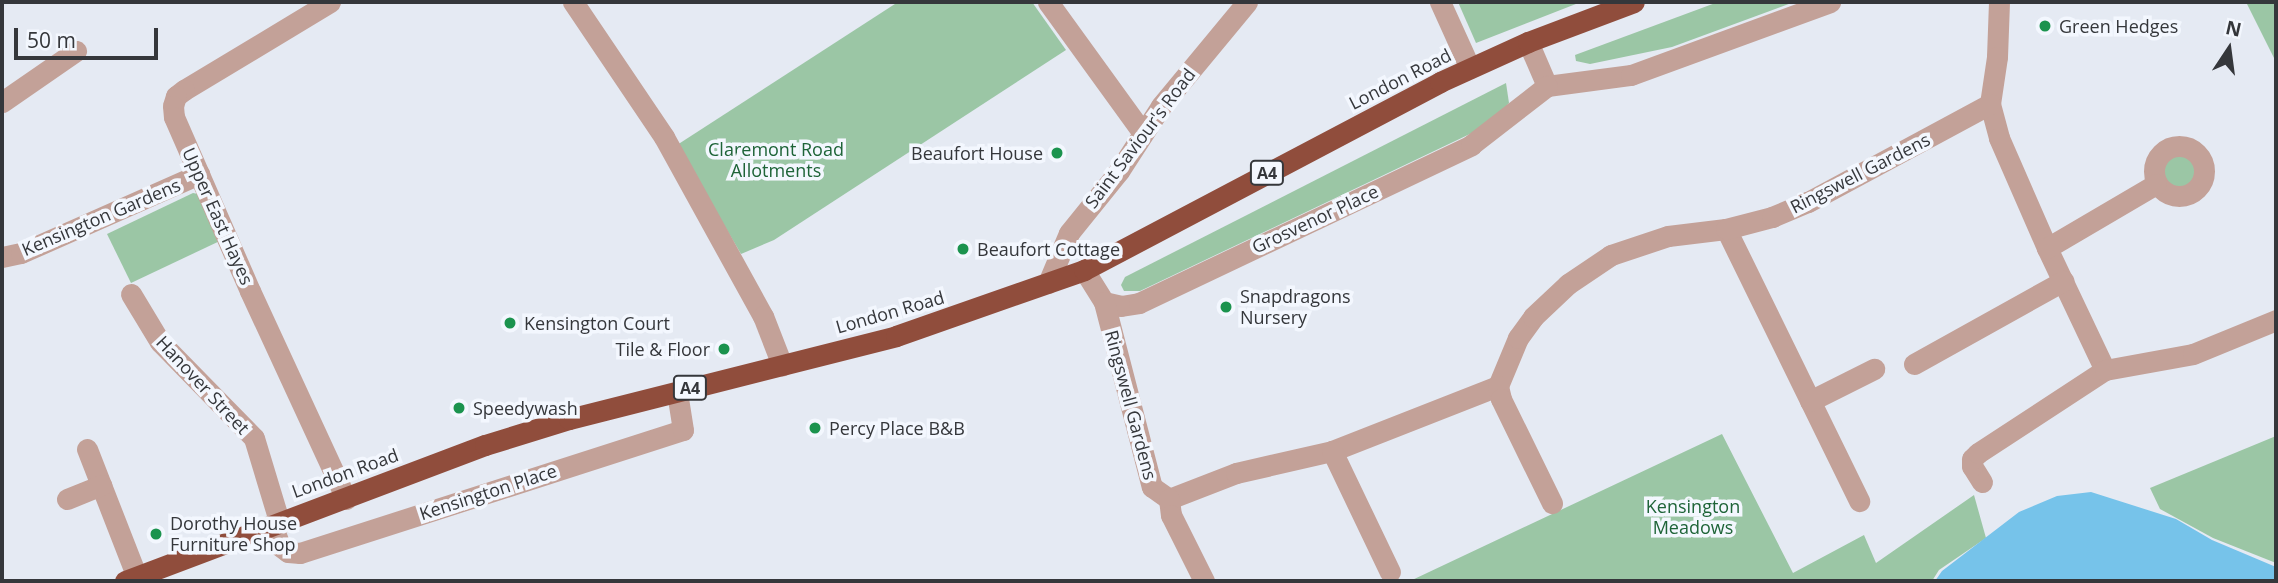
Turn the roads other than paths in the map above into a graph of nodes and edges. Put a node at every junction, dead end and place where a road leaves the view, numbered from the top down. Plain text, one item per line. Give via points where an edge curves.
1 (330, 2) edge
2 (573, 2) edge
3 (1048, 2) edge
4 (1247, 2) edge
5 (1440, 2) edge
6 (1634, 2) edge
7 (1830, 2) edge
8 (1999, 2) edge
9 (1528, 42) junction
10 (76, 51) dead end
11 (1470, 68) junction
12 (1547, 86) junction
13 (2, 102) edge
14 (1990, 104) junction
15 (1142, 132) junction
16 (199, 174) junction
17 (2156, 184) dead end
18 (1726, 229) junction
19 (2047, 248) junction
20 (2, 257) edge
21 (1084, 270) junction
22 (2063, 281) junction
23 (1048, 283) junction
24 (131, 294) dead end
25 (1104, 302) junction
26 (2276, 320) edge
27 (1914, 364) dead end
28 (782, 365) junction
29 (1874, 369) dead end
30 (2105, 370) junction
31 (1498, 386) junction
32 (677, 391) junction
33 (1810, 401) junction
34 (87, 449) dead end
35 (1332, 451) junction
36 (1982, 482) dead end
37 (101, 485) junction
38 (67, 499) dead end
39 (346, 499) junction
40 (1169, 499) junction
41 (1859, 501) dead end
42 (1552, 503) dead end
43 (275, 522) junction
44 (1390, 572) dead end
45 (131, 579) edge
46 (1204, 581) edge

1 - 16 street, Upper East Hayes via 176,96 174,117
2 - 28 street via 664,137 763,316
3 - 15 street
4 - 15 street, Saint Saviour's Road
5 - 11 street
6 - 9 highway, London Road / A4
7 - 12 street via 1631,75
8 - 14 street
9 - 11 highway, London Road / A4
9 - 12 street
10 - 13 street
11 - 21 highway, London Road / A4
12 - 25 street, Grosvenor Place via 1471,145 1139,303 1121,306
14 - 18 street, Ringswell Gardens via 1808,202
14 - 19 street via 1999,138
15 - 23 street, Saint Saviour's Road via 1119,171 1065,239
16 - 20 street, Kensington Gardens via 21,253
16 - 39 street, Upper East Hayes
17 - 19 street
18 - 31 street, Ringswell Gardens via 1657,240 1611,256 1568,284 1532,317
18 - 33 street
19 - 22 street
21 - 23 highway, London Road / A4
21 - 25 street
22 - 27 street
22 - 30 street
23 - 28 highway, London Road / A4 via 896,336
24 - 43 street, Hanover Street via 160,342 254,438
25 - 40 street, Ringswell Gardens via 1152,487
26 - 30 street via 2193,354
28 - 32 highway, London Road / A4
29 - 33 street
30 - 36 street via 1978,453 1972,466
31 - 35 street, Ringswell Gardens
31 - 42 street
32 - 39 highway, London Road / A4 via 485,444
32 - 43 street, Kensington Place via 683,429 300,553 280,546
33 - 41 street via 1858,475
34 - 37 street
35 - 40 street, Ringswell Gardens via 1236,473
35 - 44 street
37 - 38 street
37 - 45 street
39 - 43 highway, London Road / A4
40 - 46 street, Ringswell Gardens via 1171,515
43 - 45 highway, London Road / A4

